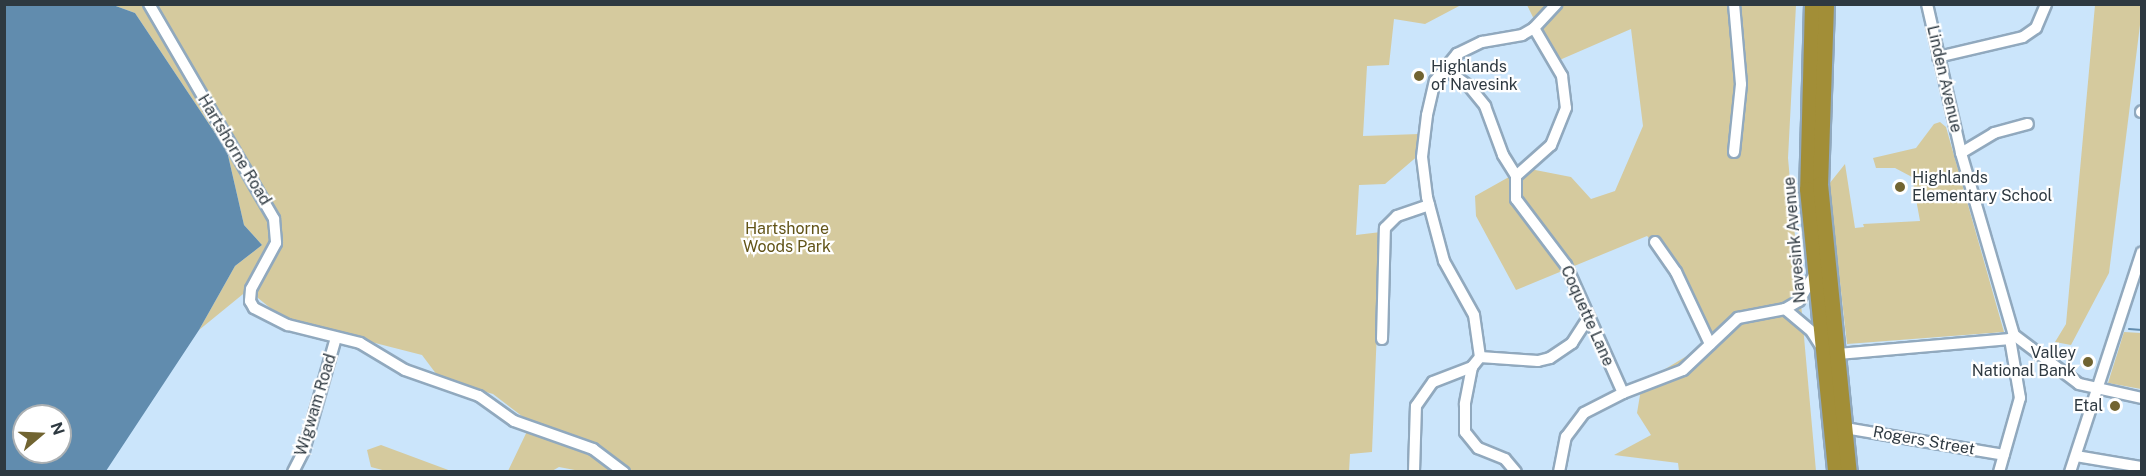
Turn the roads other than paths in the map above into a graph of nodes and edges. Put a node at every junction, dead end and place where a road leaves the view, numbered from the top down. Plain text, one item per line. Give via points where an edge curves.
1 (149, 4) edge
2 (1556, 4) edge
3 (1734, 4) edge
4 (1812, 4) edge
5 (1826, 4) edge
6 (1927, 4) edge
7 (2046, 4) edge
8 (1534, 28) junction
9 (1938, 57) junction
10 (1444, 68) junction
11 (2028, 124) dead end
12 (1734, 152) dead end
13 (1961, 153) junction
14 (1516, 176) junction
15 (1429, 205) junction
16 (1655, 242) dead end
17 (2142, 252) edge
18 (1816, 272) junction
19 (1785, 309) junction
20 (1588, 318) junction
21 (2012, 337) junction
22 (336, 338) junction
23 (1382, 339) dead end
24 (1710, 344) junction
25 (1831, 354) junction
26 (1480, 357) junction
27 (1471, 369) junction
28 (2095, 390) junction
29 (1623, 393) junction
30 (2142, 398) edge
31 (1845, 428) junction
32 (2004, 455) junction
33 (2076, 456) junction
34 (2142, 467) edge
35 (1416, 470) edge
36 (293, 471) edge
37 (624, 471) edge
38 (1516, 471) edge
39 (1559, 471) edge
40 (1835, 471) edge
41 (1849, 471) edge
42 (1999, 471) edge
43 (2070, 471) edge

1 - 22 street, Hartshorne Road via 274,219 276,243 251,289 250,301 279,322
2 - 8 street
3 - 12 street via 1741,84
4 - 18 highway, Navesink Avenue via 1806,162
5 - 25 highway, Navesink Avenue via 1820,163
6 - 9 street, Linden Avenue
7 - 9 street via 2036,28 2023,37
8 - 10 street via 1467,48
8 - 14 street via 1562,76 1566,108 1551,145
9 - 13 street, Linden Avenue
10 - 14 street via 1485,106 1503,155
10 - 15 street via 1432,92 1423,144
11 - 13 street, Linden Avenue via 1994,133
13 - 21 street, Linden Avenue
14 - 20 street, Coquette Lane via 1519,205 1566,265
15 - 23 street via 1397,216 1384,228
15 - 26 street via 1444,261 1474,315
16 - 24 street via 1676,272
17 - 28 street
18 - 19 street via 1799,301
18 - 25 highway, Navesink Avenue
19 - 24 street via 1743,316
19 - 25 street
20 - 26 street via 1572,343 1550,358 1538,361
20 - 29 street, Coquette Lane
21 - 25 street
21 - 28 street via 2079,384
21 - 32 street, Linden Avenue via 2020,398
22 - 36 street, Wigwam Road via 304,450
22 - 37 street via 368,347 414,374 479,396 514,421 593,449
24 - 29 street via 1683,370
25 - 31 highway, Navesink Avenue
25 - 40 highway, Navesink Avenue
26 - 27 street
27 - 35 street via 1437,379 1421,396 1414,422
27 - 38 street via 1464,415 1467,435 1478,448 1509,462
28 - 30 street
28 - 33 street
29 - 39 street via 1578,419 1564,443
31 - 32 street, Rogers Street
31 - 41 highway, Navesink Avenue
32 - 42 street, Linden Avenue
33 - 34 street
33 - 43 street

